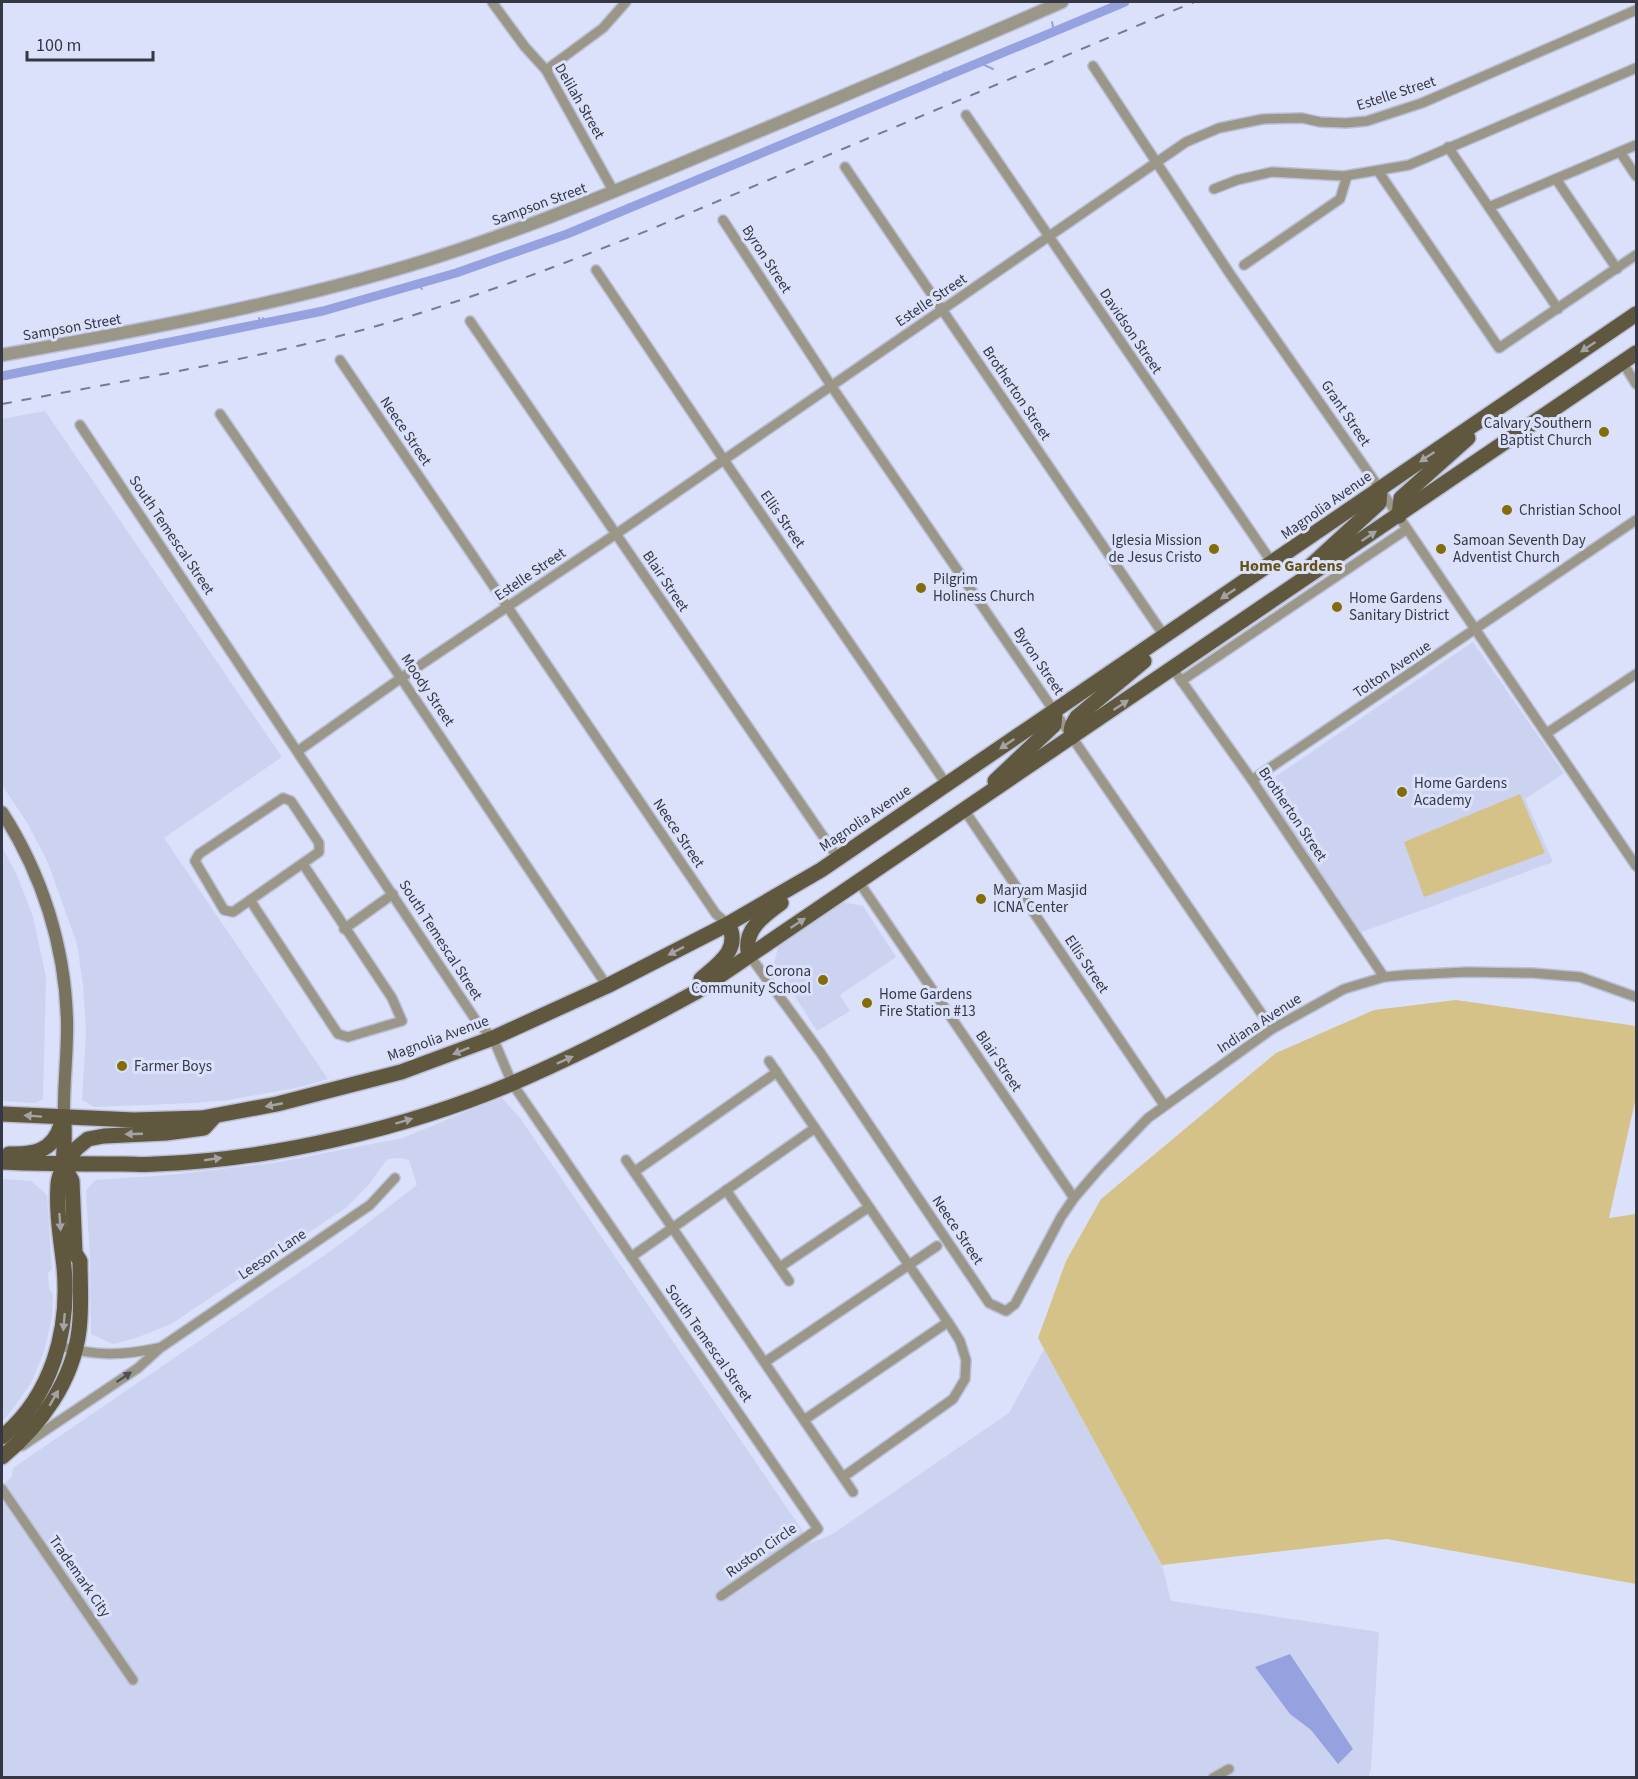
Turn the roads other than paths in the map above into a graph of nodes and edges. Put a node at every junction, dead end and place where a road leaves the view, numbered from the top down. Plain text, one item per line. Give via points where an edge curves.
1 (492, 2) edge
2 (626, 2) edge
3 (1062, 2) edge
4 (1636, 10) edge
5 (1093, 66) dead end
6 (1636, 68) edge
7 (546, 70) junction
8 (966, 115) dead end
9 (1636, 145) edge
10 (1448, 147) junction
11 (1620, 152) junction
12 (1156, 161) junction
13 (845, 167) dead end
14 (1378, 171) junction
15 (1347, 176) junction
16 (1636, 176) edge
17 (1556, 179) junction
18 (1214, 189) dead end
19 (614, 192) junction
20 (1489, 207) junction
21 (723, 220) dead end
22 (1049, 237) junction
23 (1636, 255) edge
24 (1244, 265) dead end
25 (1617, 268) junction
26 (596, 270) dead end
27 (1558, 309) junction
28 (943, 310) junction
29 (1636, 314) edge
30 (471, 321) dead end
31 (1636, 353) edge
32 (2, 355) edge
33 (340, 360) dead end
34 (1623, 363) junction
35 (1636, 384) edge
36 (832, 387) junction
37 (1515, 396) junction
38 (220, 414) dead end
39 (80, 425) dead end
40 (724, 460) junction
41 (1380, 489) junction
42 (1399, 516) junction
43 (1636, 520) edge
44 (1407, 529) junction
45 (616, 534) junction
46 (1273, 564) junction
47 (1268, 605) junction
48 (507, 608) junction
49 (1475, 630) junction
50 (1165, 637) junction
51 (1636, 674) edge
52 (1177, 675) junction
53 (401, 678) junction
54 (1055, 711) junction
55 (1547, 733) junction
56 (1072, 737) junction
57 (298, 751) junction
58 (1252, 780) junction
59 (947, 784) junction
60 (965, 810) junction
61 (2, 812) edge
62 (838, 858) junction
63 (303, 864) junction
64 (1636, 866) edge
65 (821, 870) junction
66 (860, 882) junction
67 (393, 894) junction
68 (250, 900) junction
69 (728, 924) junction
70 (344, 929) junction
71 (749, 955) junction
72 (1384, 978) junction
73 (607, 986) junction
74 (1636, 997) edge
75 (669, 1007) junction
76 (1272, 1029) junction
77 (493, 1038) junction
78 (769, 1061) dead end
79 (777, 1072) junction
80 (512, 1083) junction
81 (1164, 1105) junction
82 (2, 1114) edge
83 (217, 1115) junction
84 (64, 1117) junction
85 (815, 1128) junction
86 (2, 1154) edge
87 (626, 1160) dead end
88 (2, 1162) edge
89 (63, 1164) junction
90 (154, 1164) junction
91 (634, 1172) junction
92 (394, 1178) dead end
93 (726, 1190) junction
94 (1074, 1198) junction
95 (869, 1207) junction
96 (673, 1228) junction
97 (937, 1246) dead end
98 (631, 1257) junction
99 (80, 1261) junction
100 (908, 1264) junction
101 (780, 1267) junction
102 (789, 1281) dead end
103 (1006, 1311) joint
104 (948, 1322) junction
105 (59, 1346) junction
106 (160, 1348) junction
107 (74, 1350) junction
108 (765, 1362) junction
109 (804, 1420) junction
110 (2, 1437) edge
111 (2, 1458) edge
112 (843, 1477) junction
113 (2, 1489) edge
114 (853, 1492) dead end
115 (818, 1529) joint
116 (721, 1596) dead end
117 (133, 1680) dead end
118 (1229, 1769) dead end
119 (1213, 1778) edge

1 - 7 street, Delilah Street
2 - 7 street via 603,28
3 - 19 street, Sampson Street
4 - 12 street, Estelle Street via 1387,115 1346,123 1302,118 1243,121 1186,142
5 - 12 street, Grant Street
6 - 10 street
7 - 19 street, Delilah Street
8 - 22 street, Davidson Street
9 - 11 street
10 - 14 street via 1409,165
10 - 20 street
11 - 16 street
11 - 17 street
12 - 22 street, Estelle Street
12 - 41 street, Grant Street
13 - 28 street, Brotherton Street
14 - 15 street
14 - 27 street via 1499,348
15 - 18 street via 1272,172
15 - 24 street via 1341,199
17 - 20 street
17 - 25 street
19 - 32 street, Sampson Street via 388,272 271,302
20 - 27 street
21 - 36 street, Byron Street
22 - 28 street, Estelle Street
22 - 46 street, Davidson Street
23 - 25 street
25 - 27 street
26 - 40 street, Ellis Street
28 - 36 street, Estelle Street
28 - 50 street, Brotherton Street
29 -> 37 main road, Magnolia Avenue
30 - 45 street, Blair Street
31 - 34 main road
33 - 48 street, Neece Street
34 - 35 street
34 - 42 main road
36 - 40 street, Estelle Street
36 - 54 street, Byron Street
37 -> 41 main road, Magnolia Avenue
37 - 42 main road via 1401,498
38 - 53 street, Moody Street
39 - 57 street, South Temescal Street
40 - 45 street, Estelle Street
40 - 59 street, Ellis Street
41 - 42 street, Grant Street
41 - 46 main road, Magnolia Avenue
41 - 47 main road via 1379,503
42 - 44 street, Grant Street
47 -> 42 main road
43 - 49 street, Tolton Avenue
44 - 49 street, Grant Street
44 - 52 street
45 - 48 street, Estelle Street
45 - 62 street, Blair Street
46 -> 50 main road, Magnolia Avenue
47 - 52 main road
48 - 53 street, Estelle Street
48 - 69 street, Neece Street via 716,914
49 - 55 street, Grant Street
49 - 58 street, Tolton Avenue
50 - 54 main road, Magnolia Avenue
50 - 56 main road via 1158,649 1077,717
51 - 55 street
56 -> 52 main road
52 - 58 street, Brotherton Street
53 - 57 street, Estelle Street
53 - 73 street, Moody Street
54 - 56 street, Byron Street
54 -> 59 main road, Magnolia Avenue
54 - 60 main road via 1054,725
55 - 64 street, Grant Street
56 - 60 main road
56 - 76 street, Byron Street
57 - 67 street, South Temescal Street
58 - 72 street, Brotherton Street
59 - 62 main road, Magnolia Avenue
60 - 66 main road
60 - 81 street, Ellis Street
61 - 84 main road via 38,880 60,953 67,1021
62 - 65 main road, Magnolia Avenue
63 - 68 street
63 - 68 street via 319,852 319,843 291,801 283,798 199,854 195,861 225,910 233,912
63 - 70 street
65 - 69 main road, Magnolia Avenue
65 - 71 main road via 752,930 746,944
71 -> 66 main road
66 - 94 street, Blair Street
67 - 70 street
67 - 77 street, South Temescal Street via 481,1029
68 - 70 street via 338,1034 348,1036 402,1021 392,998
69 - 71 street, Neece Street
69 -> 73 main road, Magnolia Avenue
69 - 75 main road via 733,936 730,950
71 - 75 main road
71 - 103 street, Neece Street via 820,1052 989,1303
72 - 74 street, Indiana Avenue via 1467,972 1558,974 1595,981
72 - 76 street, Indiana Avenue via 1344,989
73 - 77 main road, Magnolia Avenue
80 -> 75 main road
76 - 81 street, Indiana Avenue
77 - 80 street, South Temescal Street
77 -> 83 main road, Magnolia Avenue via 401,1072
78 - 79 street
79 - 85 street
79 - 91 street
90 -> 80 main road via 252,1154 352,1135 421,1116
80 - 98 street, South Temescal Street
81 - 94 street, Indiana Avenue
84 -> 82 main road, Magnolia Avenue
83 - 84 main road, Magnolia Avenue via 134,1120
83 -> 89 main road via 204,1128 88,1139
84 - 86 main road via 57,1138 42,1150
84 - 89 main road
85 - 93 street
85 - 95 street
87 - 91 street
88 - 89 main road
89 - 90 main road
89 - 99 main road via 72,1182 75,1253
89 -> 105 main road via 58,1183 65,1288
90 - 99 main road via 94,1172 82,1178 78,1192
91 - 96 street
92 - 106 street, Leeson Lane via 370,1205
93 - 96 street
93 - 101 street
94 - 103 street, Indiana Avenue via 1016,1304
95 - 100 street
95 - 101 street
96 - 98 street
96 - 108 street
97 - 100 street
98 - 115 street, South Temescal Street
99 - 107 main road via 79,1332
100 - 104 street
100 - 108 street
101 - 102 street
104 - 109 street
104 - 112 street via 966,1360 965,1379 953,1399
105 - 107 street, Leeson Lane
105 - 110 main road via 37,1396
106 - 107 street, Leeson Lane via 119,1355
111 -> 106 street, Leeson Lane via 138,1368
111 -> 107 main road via 23,1439 50,1404
108 - 109 street
109 - 112 street
112 - 114 street
113 - 117 street, Trademark City
115 - 116 street, Ruston Circle
118 - 119 street

